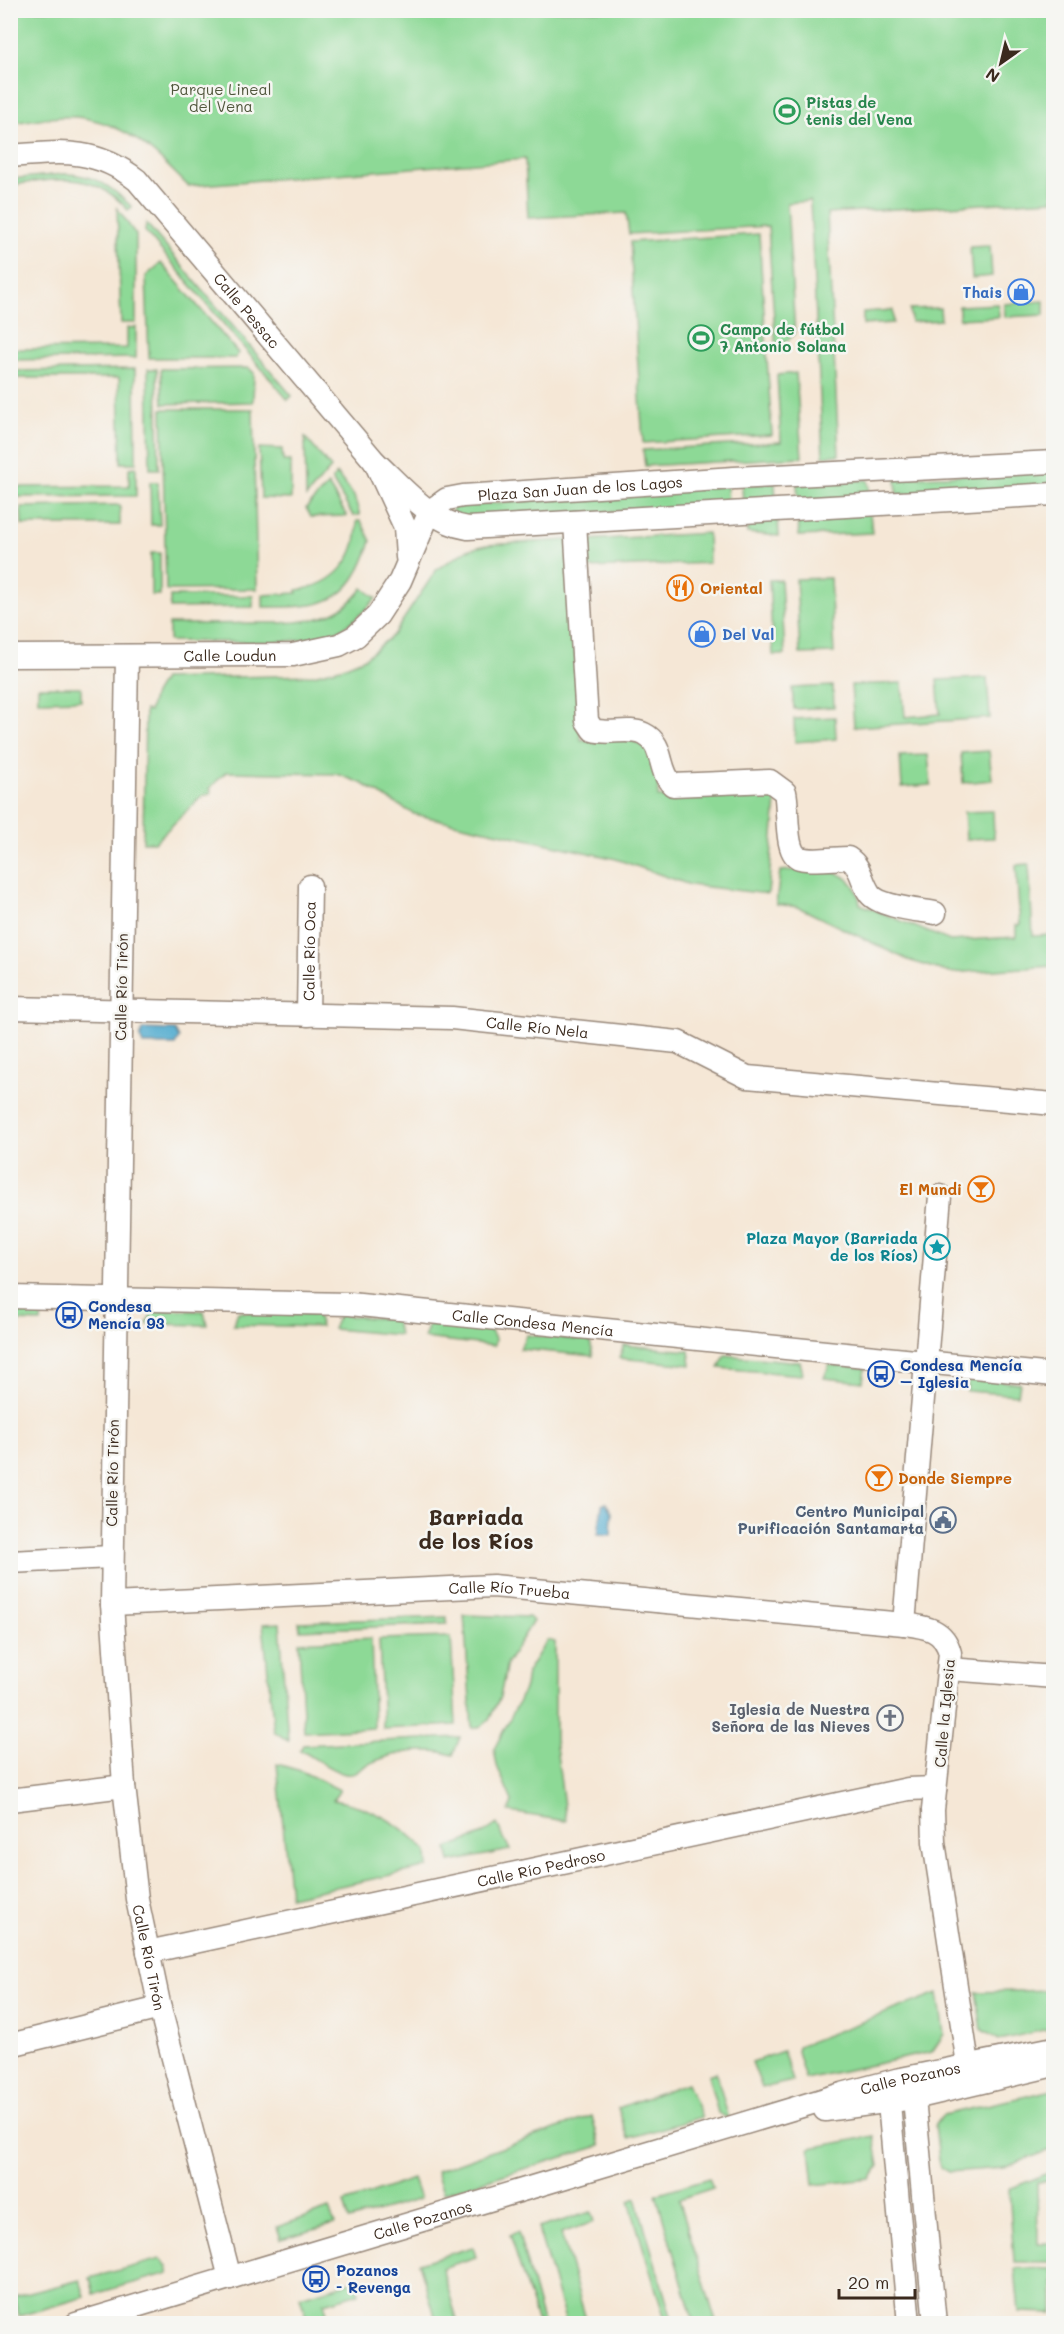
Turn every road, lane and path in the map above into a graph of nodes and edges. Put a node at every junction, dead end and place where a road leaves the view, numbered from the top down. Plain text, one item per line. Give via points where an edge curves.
1 (10, 156) edge
2 (375, 462) junction
3 (1053, 462) edge
4 (882, 472) junction
5 (734, 478) junction
6 (1053, 494) edge
7 (884, 504) junction
8 (430, 511) junction
9 (736, 513) junction
10 (575, 522) junction
11 (406, 563) junction
12 (10, 656) edge
13 (127, 656) junction
14 (310, 886) dead end
15 (935, 913) dead end
16 (10, 1008) edge
17 (120, 1011) junction
18 (308, 1015) junction
19 (1053, 1104) edge
20 (940, 1196) dead end
21 (10, 1297) edge
22 (115, 1299) junction
23 (928, 1364) junction
24 (1053, 1375) edge
25 (111, 1557) junction
26 (10, 1562) edge
27 (112, 1604) junction
28 (904, 1624) junction
29 (949, 1669) junction
30 (1053, 1677) edge
31 (124, 1786) junction
32 (935, 1788) junction
33 (10, 1800) edge
34 (148, 1952) junction
35 (160, 2008) junction
36 (10, 2045) edge
37 (1053, 2048) edge
38 (1053, 2066) edge
39 (969, 2075) junction
40 (896, 2080) junction
41 (914, 2098) junction
42 (889, 2103) junction
43 (770, 2116) junction
44 (923, 2187) junction
45 (898, 2188) junction
46 (230, 2278) junction
47 (76, 2324) edge
48 (909, 2324) edge
49 (935, 2324) edge

1 - 2 street, Calle Pessac via 90,154 137,180
2 - 8 street
2 - 11 street, Calle Pessac via 405,527
3 - 4 street, Plaza San Juan de los Lagos
4 - 5 street, Plaza San Juan de los Lagos
4 - 7 street
5 - 8 street, Plaza San Juan de los Lagos via 463,496 447,499
5 - 9 street
6 - 7 street
7 - 9 street
8 - 10 street via 456,526 468,528
8 - 11 street
9 - 10 street
10 - 15 street via 587,720 593,730 643,733 653,740 666,779 673,785 770,781 778,784 785,792 789,847 794,855 801,859 848,858 858,867 870,894 879,901
11 - 13 street, Calle Loudun via 378,615 356,636 339,645 294,655
12 - 13 street, Calle Loudun
13 - 17 street, Calle Río Tirón
14 - 18 street, Calle Río Oca
16 - 17 street, Calle Río Nela
17 - 18 street, Calle Río Nela
17 - 22 street, Calle Río Tirón
18 - 19 street, Calle Río Nela via 452,1018 678,1042 747,1077
20 - 23 street
21 - 22 street, Calle Condesa Mencía
22 - 23 street, Calle Condesa Mencía via 350,1304
22 - 25 street, Calle Río Tirón
23 - 24 street, Calle Condesa Mencía
23 - 28 street
25 - 26 street
25 - 27 street, Calle Río Tirón
27 - 28 street, Calle Río Trueba via 493,1586
27 - 31 street, Calle Río Tirón
28 - 29 street, Calle la Iglesia via 926,1627 944,1637 950,1653
29 - 30 street
29 - 32 street, Calle la Iglesia
31 - 33 street
31 - 34 street, Calle Río Tirón
32 - 34 street, Calle Río Pedroso via 908,1789
32 - 39 street, Calle la Iglesia via 934,1842
34 - 35 street, Calle Río Tirón
35 - 36 street
35 - 46 street, Calle Río Tirón
37 - 39 street, Calle Pozanos
38 - 39 street, Calle Pozanos
39 - 40 street, Calle Pozanos
39 - 41 street, Calle Pozanos
40 - 41 street
40 - 42 street
40 - 43 street, Calle Pozanos
41 - 42 street, Calle Pozanos
41 - 44 street
42 - 43 street, Calle Pozanos
42 - 45 street
43 - 46 street, Calle Pozanos
44 - 45 street
44 - 49 street
45 - 48 street
46 - 47 street, Calle Pozanos

